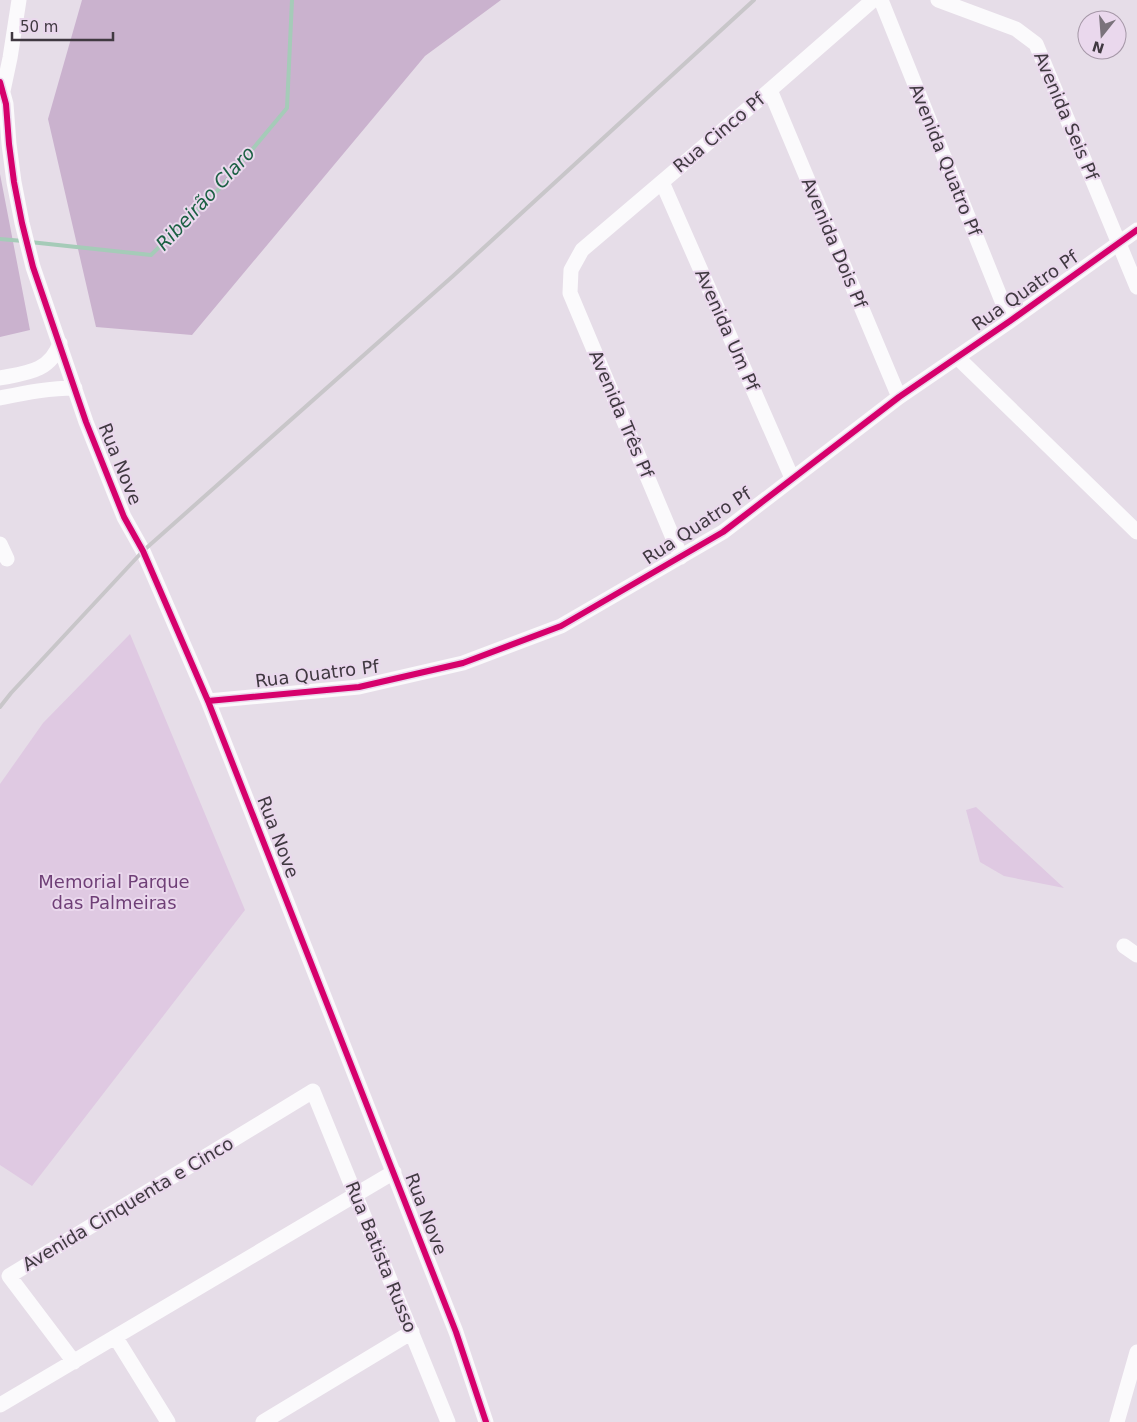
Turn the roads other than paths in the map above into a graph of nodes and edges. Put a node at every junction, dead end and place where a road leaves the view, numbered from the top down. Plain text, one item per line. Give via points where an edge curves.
1 (19, 0) edge
2 (873, 0) edge
3 (881, 0) edge
4 (938, 0) edge
5 (1, 86) edge
6 (770, 90) junction
7 (662, 182) junction
8 (1137, 230) edge
9 (1120, 242) junction
10 (571, 270) joint
11 (1137, 287) edge
12 (1010, 321) junction
13 (60, 343) junction
14 (956, 357) junction
15 (0, 378) edge
16 (75, 388) junction
17 (899, 397) junction
18 (0, 398) edge
19 (792, 478) junction
20 (1137, 532) edge
21 (0, 544) edge
22 (681, 557) junction
23 (7, 560) dead end
24 (208, 701) junction
25 (1124, 946) dead end
26 (1137, 955) edge
27 (313, 1091) joint
28 (394, 1172) junction
29 (356, 1195) junction
30 (412, 1332) junction
31 (116, 1338) junction
32 (1137, 1352) edge
33 (74, 1362) junction
34 (0, 1405) edge
35 (168, 1422) edge
36 (263, 1422) edge
37 (448, 1422) edge
38 (486, 1422) edge
39 (1117, 1422) edge

1 - 5 street via 10,58
2 - 6 street, Rua Cinco Pf
3 - 12 street, Avenida Quatro Pf
4 - 9 street, Avenida Seis Pf via 1016,29 1036,44
5 - 13 street, Rua Nove via 22,223 33,267
6 - 7 street, Rua Cinco Pf
6 - 17 street, Avenida Dois Pf
7 - 10 street, Rua Cinco Pf via 582,250
7 - 19 street, Avenida Um Pf
8 - 9 street, Rua Quatro Pf
9 - 11 street, Avenida Seis Pf
9 - 12 street, Rua Quatro Pf
10 - 22 street, Avenida Três Pf via 570,293
12 - 14 street, Rua Quatro Pf
13 - 15 street via 51,360 40,368
13 - 16 street, Rua Nove
14 - 17 street, Rua Quatro Pf
14 - 20 street
16 - 18 street via 55,388
16 - 24 street, Rua Nove via 124,517 143,551
17 - 19 street, Rua Quatro Pf
19 - 22 street, Rua Quatro Pf via 722,532
21 - 23 street
22 - 24 street, Rua Quatro Pf via 561,626 463,663 359,687
24 - 28 street, Rua Nove
25 - 26 street
27 - 29 street, Rua Batista Russo
27 - 33 street, Avenida Cinquenta e Cinco via 9,1276
28 - 29 street
28 - 38 street, Rua Nove via 456,1332
29 - 30 street, Rua Batista Russo
29 - 31 street
30 - 36 street
30 - 37 street, Rua Batista Russo
31 - 33 street
31 - 35 street
32 - 39 street
33 - 34 street

